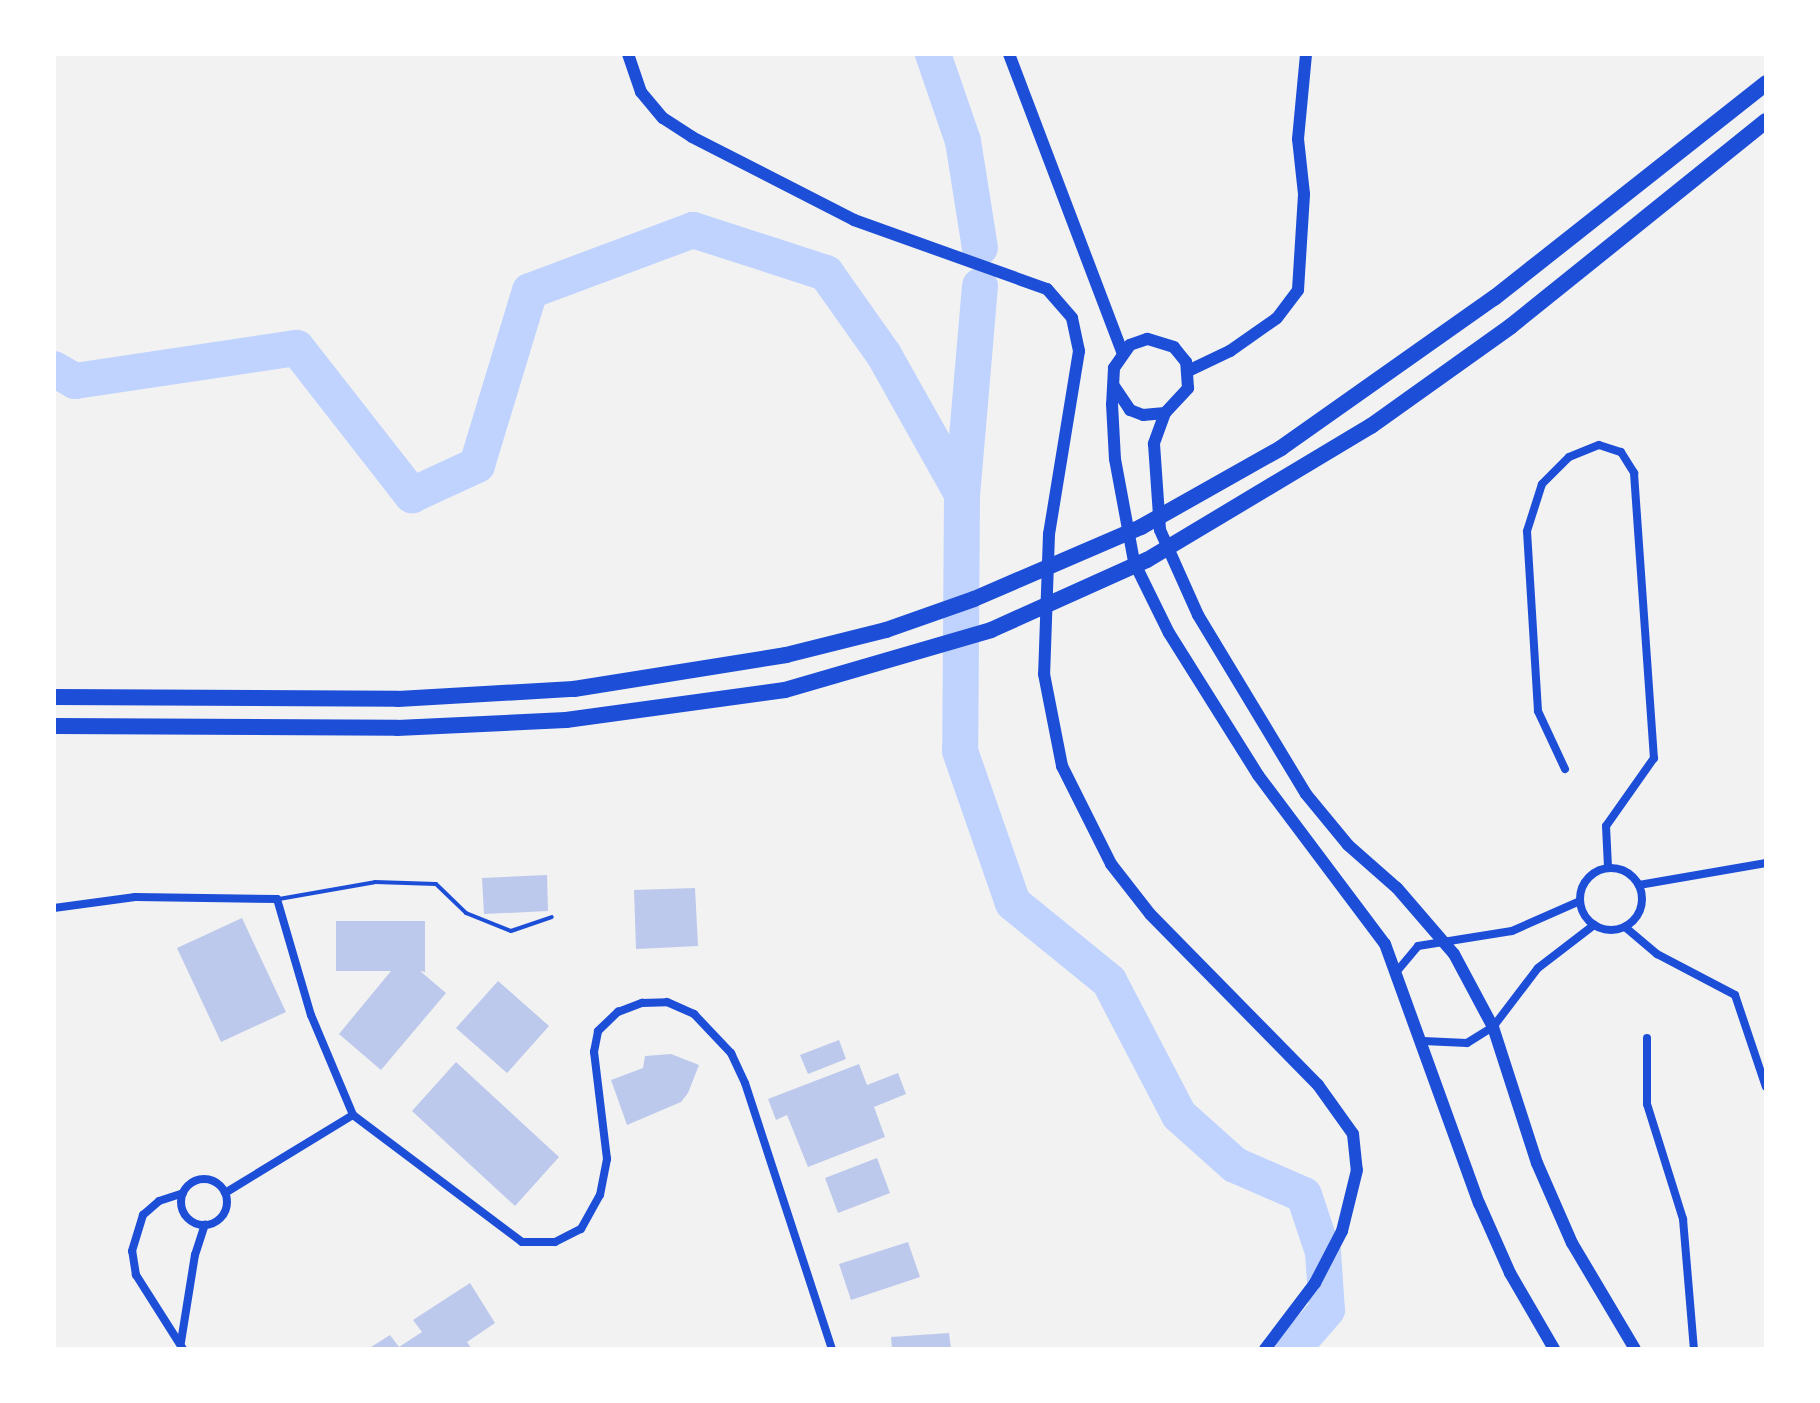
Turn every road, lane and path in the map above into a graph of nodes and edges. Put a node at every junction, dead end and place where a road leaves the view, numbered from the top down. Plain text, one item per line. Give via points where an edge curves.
1 (628, 54) edge
2 (1009, 54) edge
3 (1306, 54) edge
4 (1766, 83) edge
5 (1766, 121) edge
6 (1122, 352) junction
7 (1188, 371) junction
8 (1114, 386) junction
9 (1165, 413) junction
10 (54, 697) edge
11 (54, 726) edge
12 (1565, 769) dead end
13 (1766, 863) edge
14 (1608, 867) junction
15 (1639, 885) junction
16 (277, 899) junction
17 (1580, 901) junction
18 (54, 908) edge
19 (552, 917) dead end
20 (1594, 925) junction
21 (1625, 927) junction
22 (1440, 942) junction
23 (1398, 970) junction
24 (1493, 1027) junction
25 (1647, 1038) dead end
26 (1423, 1041) junction
27 (1766, 1087) edge
28 (353, 1115) junction
29 (183, 1193) junction
30 (225, 1193) junction
31 (205, 1225) junction
32 (182, 1346) edge
33 (832, 1349) edge
34 (1265, 1349) edge
35 (1554, 1349) edge
36 (1635, 1349) edge
37 (1694, 1349) edge

1 - 34 main road via 641,92 663,118 692,137 854,220 1047,289 1072,318 1079,351 1049,534 1044,674 1062,766 1111,864 1150,914 1341,1111 1353,1134 1357,1170 1342,1231 1315,1283
2 - 6 main road
3 - 7 main road via 1298,139 1304,194 1298,290 1277,318 1230,351
4 - 10 highway via 1433,343 1293,440 1197,496 1010,585 886,630 688,674 492,696
5 - 11 highway via 1452,369 1209,526 991,630 852,674 707,704 487,725
6 - 7 main road via 1138,341 1157,340 1181,354
6 - 8 main road via 1114,368
7 - 9 main road via 1184,396
8 - 9 main road via 1130,410
8 - 23 main road via 1115,459 1134,562 1221,719 1305,839 1365,912
9 - 22 main road via 1154,444 1160,530 1198,615 1306,794 1348,845 1397,888
12 - 14 street via 1538,711 1527,531 1542,484 1569,457 1599,445 1621,452 1634,473 1654,758 1606,826
13 - 15 street
14 - 15 street via 1627,871
14 - 17 street via 1583,885
15 - 21 street via 1642,901
16 - 18 street via 135,897
16 - 19 lane via 375,882 436,884 466,913 511,931
16 - 28 street via 311,1015
17 - 20 street
17 - 22 street via 1512,931
20 - 21 street via 1609,930
20 - 24 street via 1538,968
21 - 27 street via 1657,954 1735,995
22 - 23 street via 1418,946
22 - 24 main road via 1454,954
23 - 26 main road
24 - 26 street via 1467,1043
24 - 36 main road via 1537,1163 1572,1243
25 - 37 street via 1647,1104 1683,1219
26 - 35 main road via 1479,1203 1510,1273
28 - 30 street
28 - 33 street via 522,1242 555,1242 581,1229 600,1195 607,1159 594,1052 598,1031 618,1012 642,1003 667,1002 694,1014 731,1053 745,1083
29 - 30 street via 204,1179
29 - 31 street via 185,1215
29 - 32 street via 159,1201 143,1215 132,1251 136,1275
30 - 31 street via 224,1214
31 - 32 street via 195,1255

